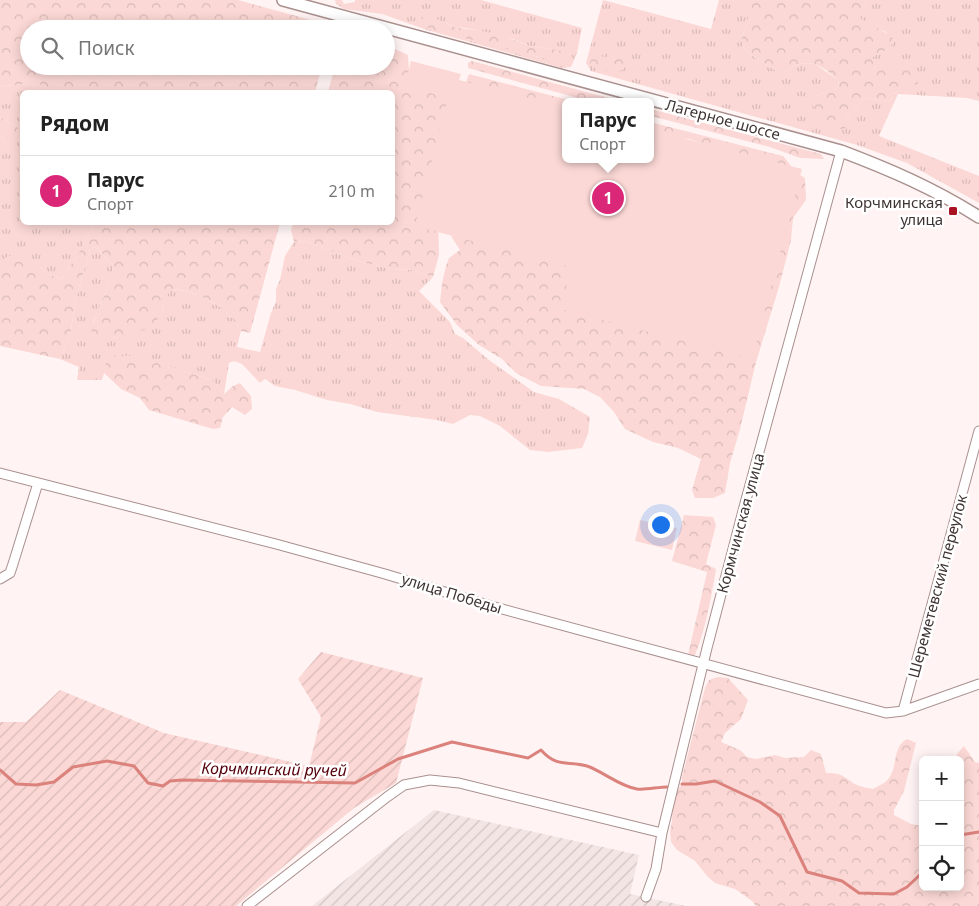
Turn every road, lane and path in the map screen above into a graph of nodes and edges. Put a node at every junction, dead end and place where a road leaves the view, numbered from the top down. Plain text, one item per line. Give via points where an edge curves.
1 (283, 0) edge
2 (357, 20) edge
3 (395, 30) edge
4 (645, 98) edge
5 (654, 100) edge
6 (841, 151) junction
7 (979, 217) edge
8 (979, 431) edge
9 (0, 473) edge
10 (38, 483) junction
11 (0, 579) edge
12 (704, 664) junction
13 (979, 684) edge
14 (903, 711) junction
15 (662, 833) junction
16 (646, 897) dead end
17 (247, 906) edge

1 - 2 street, Лагерное шоссе
3 - 4 street, Лагерное шоссе
5 - 6 street, Лагерное шоссе
6 - 7 street, Лагерное шоссе via 896,172
6 - 12 street, Кормчинская улица
8 - 14 street, Шереметевский переулок
9 - 10 street, улица Победы
10 - 11 street via 10,573
10 - 12 street, улица Победы via 276,544
12 - 14 street, улица Победы via 886,713
12 - 15 street, Кормчинская улица
13 - 14 street, улица Победы
15 - 16 street, Кормчинская улица via 656,869
15 - 17 street via 459,783 430,780 404,785

